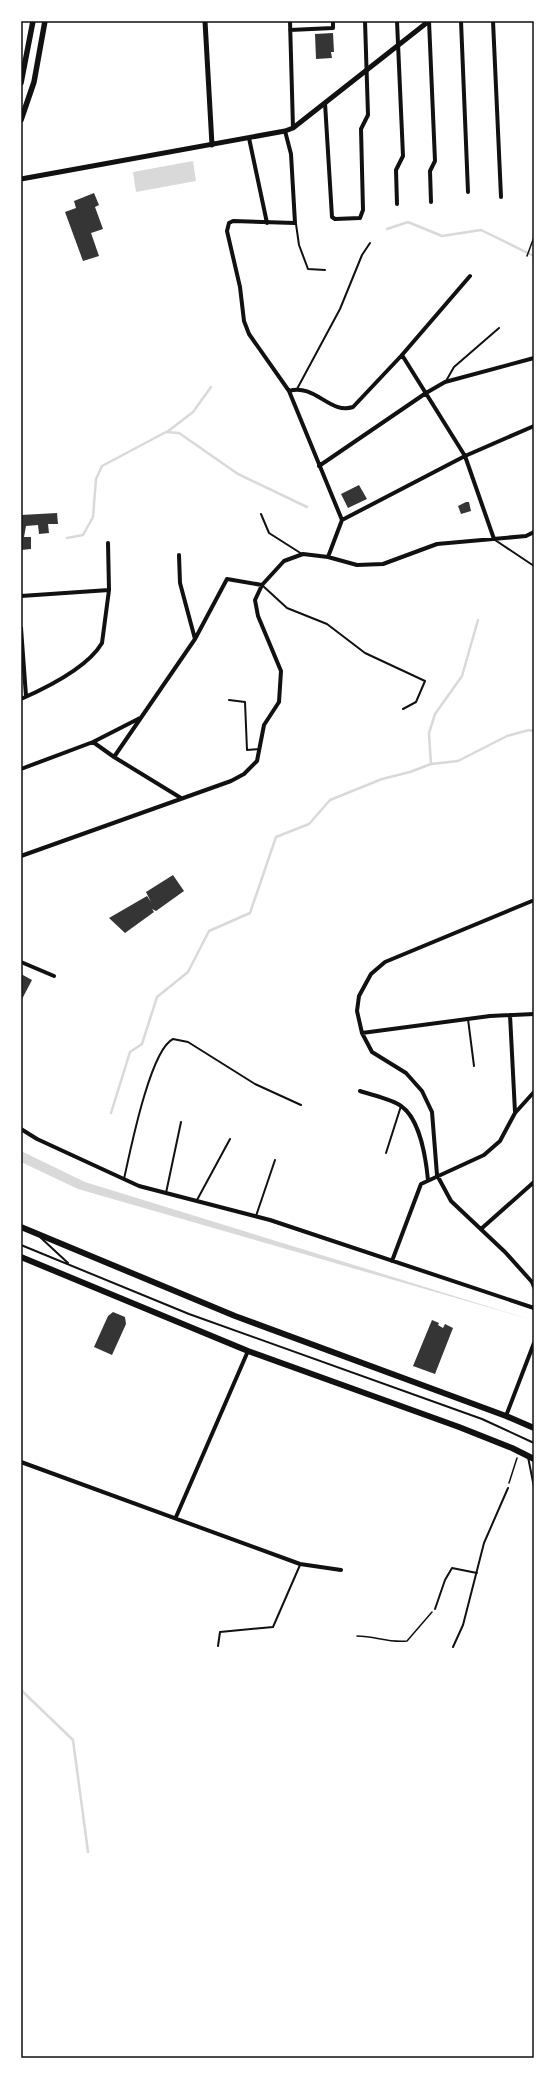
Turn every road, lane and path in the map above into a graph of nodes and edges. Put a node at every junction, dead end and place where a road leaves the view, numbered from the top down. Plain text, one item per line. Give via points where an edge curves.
1 (33, 21) edge
2 (46, 21) edge
3 (205, 21) edge
4 (290, 21) edge
5 (333, 21) edge
6 (365, 21) edge
7 (398, 21) edge
8 (429, 21) edge
9 (461, 21) edge
10 (493, 21) edge
11 (290, 30) junction
12 (398, 45) junction
13 (367, 69) junction
14 (21, 82) edge
15 (325, 103) junction
16 (21, 120) edge
17 (293, 128) junction
18 (286, 131) junction
19 (249, 138) junction
20 (212, 145) junction
21 (21, 179) edge
22 (468, 192) dead end
23 (501, 197) dead end
24 (431, 202) dead end
25 (398, 204) dead end
26 (267, 223) junction
27 (295, 223) junction
28 (534, 237) edge
29 (370, 243) dead end
30 (527, 256) dead end
31 (325, 270) dead end
32 (470, 276) dead end
33 (499, 328) dead end
34 (402, 355) junction
35 (534, 358) edge
36 (445, 382) junction
37 (297, 388) junction
38 (289, 391) junction
39 (426, 393) junction
40 (534, 426) edge
41 (465, 456) junction
42 (318, 466) junction
43 (261, 514) dead end
44 (342, 520) junction
45 (534, 532) edge
46 (494, 539) junction
47 (108, 543) dead end
48 (303, 554) junction
49 (179, 555) dead end
50 (328, 557) junction
51 (534, 566) edge
52 (262, 585) junction
53 (109, 590) junction
54 (21, 596) edge
55 (21, 628) edge
56 (195, 639) junction
57 (26, 696) junction
58 (21, 699) edge
59 (229, 700) dead end
60 (404, 709) dead end
61 (140, 718) junction
62 (93, 742) junction
63 (261, 749) junction
64 (114, 757) junction
65 (21, 769) edge
66 (181, 798) junction
67 (21, 856) edge
68 (533, 901) edge
69 (21, 962) edge
70 (54, 976) dead end
71 (534, 1014) edge
72 (510, 1015) junction
73 (468, 1019) junction
74 (362, 1032) junction
75 (474, 1066) dead end
76 (360, 1091) dead end
77 (534, 1092) edge
78 (301, 1105) dead end
79 (401, 1106) junction
80 (515, 1113) junction
81 (180, 1122) dead end
82 (21, 1129) edge
83 (230, 1139) dead end
84 (386, 1153) dead end
85 (275, 1160) dead end
86 (437, 1175) junction
87 (124, 1179) junction
88 (428, 1180) junction
89 (534, 1182) edge
90 (166, 1193) junction
91 (197, 1200) junction
92 (256, 1216) junction
93 (21, 1227) edge
94 (481, 1230) junction
95 (35, 1232) junction
96 (21, 1245) edge
97 (21, 1257) edge
98 (392, 1261) junction
99 (69, 1264) junction
100 (534, 1287) edge
101 (534, 1308) edge
102 (534, 1343) edge
103 (248, 1351) junction
104 (506, 1416) junction
105 (534, 1428) edge
106 (534, 1443) edge
107 (518, 1450) junction
108 (531, 1457) edge
109 (21, 1462) edge
110 (534, 1487) edge
111 (508, 1488) joint
112 (176, 1517) junction
113 (300, 1564) junction
114 (341, 1570) dead end
115 (477, 1573) junction
116 (435, 1609) joint
117 (357, 1636) dead end
118 (218, 1646) dead end
119 (453, 1647) dead end

1 - 14 main road
2 - 16 main road via 34,82
3 - 20 street
4 - 11 street
5 - 11 street via 333,28
6 - 13 street
7 - 12 street
8 - 12 street
8 - 24 street via 435,161 430,171
9 - 22 street
10 - 23 street
11 - 17 street
12 - 13 street
12 - 25 street via 403,156 396,169
13 - 15 street
13 - 15 street via 368,115 361,129 363,210 360,218 332,217
15 - 17 street
17 - 18 street
18 - 19 street
18 - 27 street via 291,154
19 - 20 street
19 - 26 street
20 - 21 street
26 - 27 street
26 - 38 street via 233,221 229,223 227,231 240,287 244,321 249,334
27 - 31 lane via 299,245 308,268
28 - 30 path
29 - 37 lane via 362,255 340,309
32 - 34 street
33 - 36 lane via 454,367
34 - 37 street via 353,407 348,409
34 - 39 street
35 - 36 street
36 - 39 street
37 - 38 street
38 - 42 street
39 - 41 street
39 - 42 street
40 - 41 street
41 - 44 street
41 - 46 street
42 - 44 street
43 - 48 lane via 269,534
44 - 50 street
45 - 46 street via 526,536
46 - 50 street via 437,544 383,564 357,565
46 - 51 lane
47 - 53 street
48 - 50 street
48 - 52 street via 284,561
49 - 56 street via 180,583
52 - 56 street via 227,579
52 - 60 lane via 287,608 327,624 365,653 424,681 416,702
52 - 63 street via 255,600 258,616 281,671 282,685 279,702 264,725
53 - 54 street
53 - 57 street via 102,644 98,651 86,662
55 - 57 street
56 - 61 street
57 - 58 street
59 - 63 lane via 245,702 247,750
61 - 62 street
61 - 64 street
62 - 64 street
62 - 65 street
63 - 66 street via 257,761 244,774
64 - 66 street
66 - 67 street
68 - 74 street via 384,962 371,974 359,996 357,1011
69 - 70 street
71 - 72 street
72 - 73 street
72 - 80 street
73 - 74 street
73 - 75 lane
74 - 86 street via 372,1052 406,1073 422,1091 432,1112
76 - 79 street
77 - 80 street
78 - 87 lane via 255,1084 188,1042 173,1039 164,1046 153,1073 135,1126
79 - 84 lane
79 - 88 street via 421,1136
80 - 86 street via 500,1142 484,1155
81 - 90 lane
82 - 87 street via 37,1139
83 - 91 lane
85 - 92 lane
86 - 88 street
86 - 94 street via 451,1201
87 - 90 street
88 - 98 street via 418,1189
89 - 94 street
90 - 91 street
91 - 92 street
92 - 98 street
93 - 95 main road
94 - 100 street via 505,1252
95 - 99 lane
95 - 104 main road via 235,1316
96 - 99 lane
97 - 103 main road
98 - 101 street
99 - 106 lane via 148,1299 482,1419
102 - 104 street
103 - 107 main road
103 - 112 street
104 - 105 main road
107 - 108 main road
107 - 111 path
108 - 110 lane
109 - 112 street
111 - 115 lane via 484,1543
112 - 113 street
113 - 114 street
113 - 118 lane via 273,1627 220,1632
115 - 116 lane via 452,1568
115 - 119 lane via 463,1625
116 - 117 path via 407,1641 383,1641 370,1636

